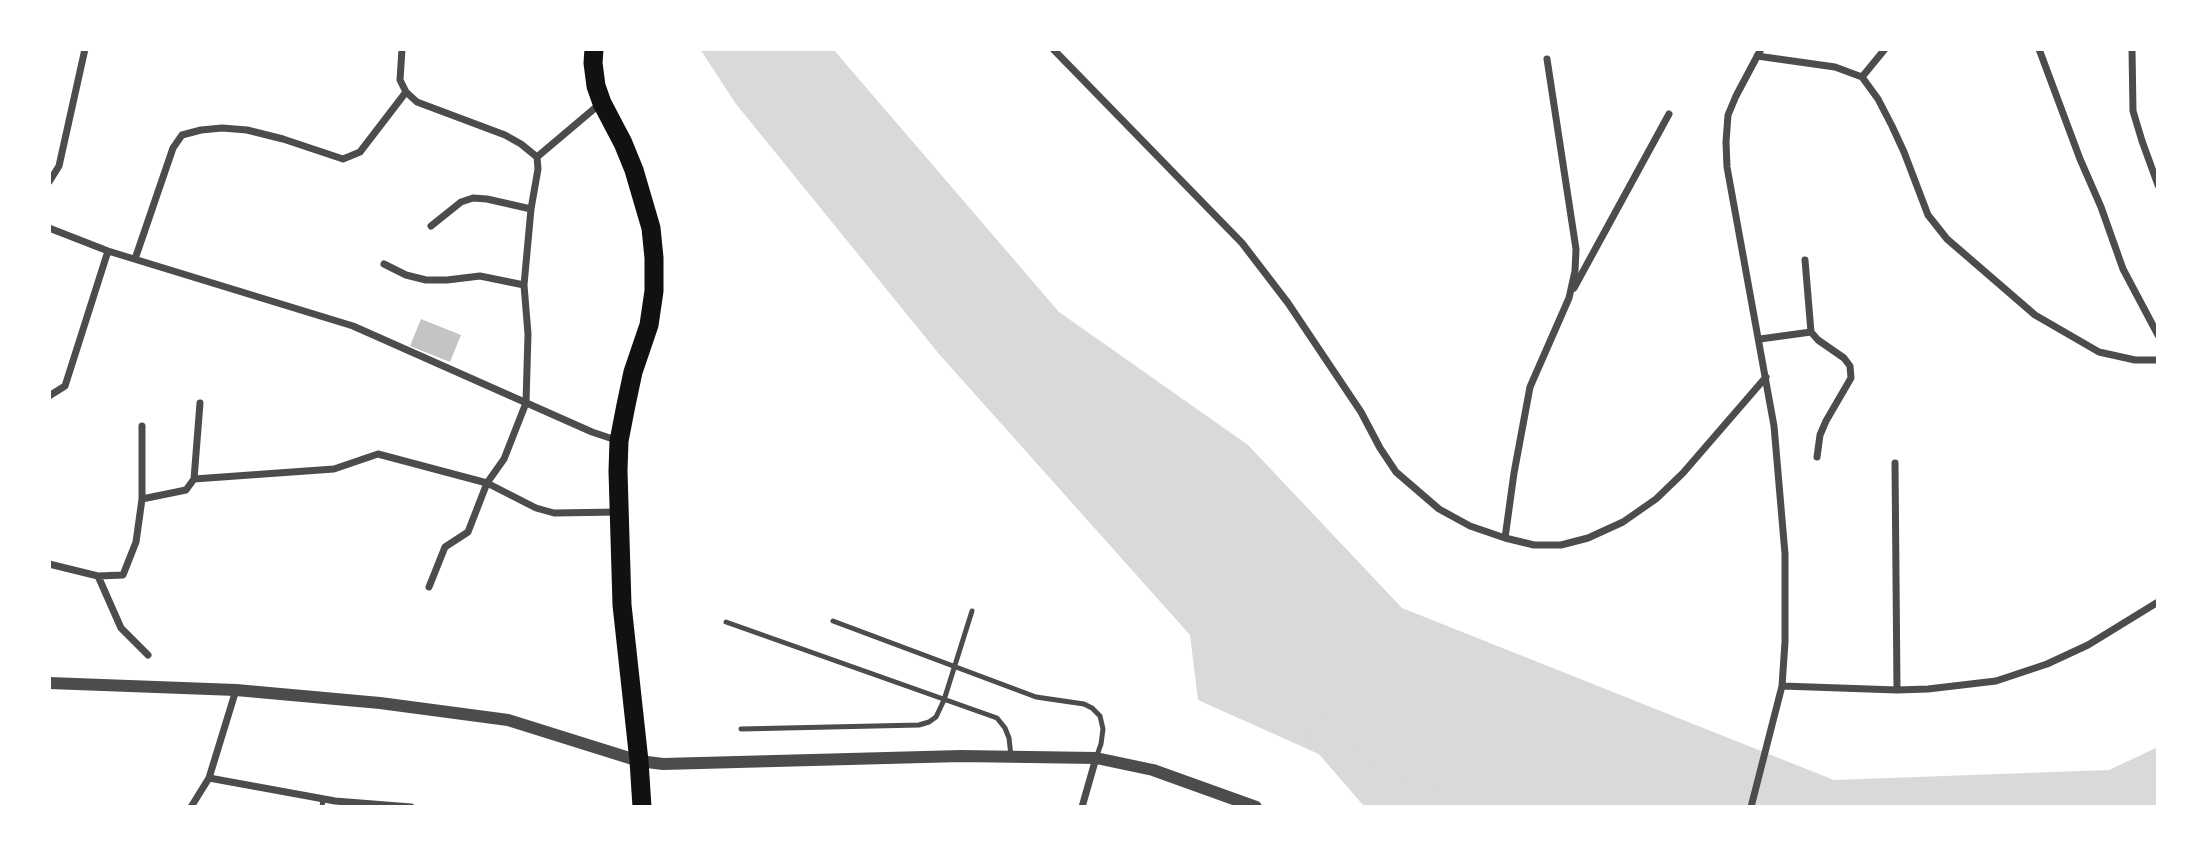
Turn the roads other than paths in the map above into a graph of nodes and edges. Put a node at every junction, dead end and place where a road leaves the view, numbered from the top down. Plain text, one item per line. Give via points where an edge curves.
1 (85, 49) edge
2 (402, 49) edge
3 (594, 49) edge
4 (1885, 49) edge
5 (2039, 49) edge
6 (2132, 49) edge
7 (1059, 51) edge
8 (1759, 53) edge
9 (1547, 59) dead end
10 (1862, 78) junction
11 (405, 92) junction
12 (602, 103) junction
13 (1669, 114) dead end
14 (537, 157) junction
15 (49, 182) edge
16 (2158, 186) edge
17 (531, 209) junction
18 (431, 226) dead end
19 (49, 228) edge
20 (108, 251) junction
21 (135, 259) junction
22 (1805, 260) dead end
23 (384, 264) dead end
24 (524, 285) junction
25 (1569, 298) junction
26 (1811, 332) junction
27 (2158, 335) edge
28 (1760, 339) junction
29 (2158, 360) edge
30 (1766, 377) junction
31 (49, 396) edge
32 (200, 403) dead end
33 (526, 403) junction
34 (142, 426) dead end
35 (619, 441) junction
36 (1817, 457) dead end
37 (1895, 463) dead end
38 (194, 479) junction
39 (487, 483) junction
40 (142, 499) junction
41 (618, 512) junction
42 (1505, 538) junction
43 (49, 564) edge
44 (98, 576) junction
45 (429, 587) dead end
46 (2158, 602) edge
47 (972, 611) dead end
48 (833, 621) dead end
49 (726, 622) dead end
50 (148, 654) dead end
51 (954, 666) junction
52 (49, 683) edge
53 (1782, 686) junction
54 (236, 690) junction
55 (1897, 690) junction
56 (944, 700) junction
57 (741, 729) dead end
58 (1011, 756) junction
59 (1096, 758) junction
60 (639, 761) junction
61 (209, 778) junction
62 (322, 803) edge
63 (191, 807) edge
64 (411, 807) edge
65 (642, 807) edge
66 (1082, 807) edge
67 (1256, 807) edge
68 (1751, 807) edge

1 - 15 street via 59,166
2 - 11 street via 400,80
3 - 12 highway
4 - 10 street
5 - 27 street via 2123,269
6 - 16 street via 2133,111
7 - 42 street via 1242,243 1288,303 1396,472 1439,509
8 - 10 street via 1835,66
8 - 28 street via 1728,115 1726,142
9 - 25 street via 1576,249
10 - 29 street via 1892,126 1928,215 1947,239 2035,315 2099,352
11 - 14 street via 431,109 505,135
11 - 21 street via 359,152 343,159 247,130 222,128 182,135 173,148
12 - 14 street
12 - 35 highway via 634,170 651,228 654,258 649,325 633,372
13 - 25 street
14 - 17 street
17 - 18 street via 473,198
17 - 24 street
19 - 20 street
20 - 21 street
20 - 31 street via 65,386
21 - 33 street via 353,327
22 - 26 street
23 - 24 street via 426,280 480,276
24 - 33 street
25 - 42 street via 1530,387
26 - 28 street
26 - 36 street via 1844,358 1852,378 1825,421
28 - 30 street
30 - 42 street via 1683,473 1623,522 1561,545
30 - 53 street via 1785,554
32 - 38 street
33 - 35 street
33 - 39 street via 504,459
34 - 40 street
35 - 41 highway
37 - 55 street
38 - 39 street via 334,469 378,454
38 - 40 street via 186,490
39 - 41 street via 554,513
39 - 45 street via 468,532 445,547
40 - 44 street via 136,542 123,575
41 - 60 highway via 622,605
43 - 44 street
44 - 50 street via 121,628
46 - 55 street via 2088,645 2010,678
47 - 51 lane
48 - 51 lane
49 - 56 lane
51 - 56 lane
51 - 59 lane via 1036,697 1092,708 1100,716 1102,729
52 - 54 street
53 - 55 street
53 - 68 street
54 - 60 street via 508,720
54 - 61 street
56 - 57 lane via 936,717 919,725
56 - 58 lane via 997,718 1009,738
58 - 59 street
58 - 60 street via 681,765
59 - 66 street
59 - 67 street via 1153,770
60 - 65 highway
61 - 62 street
61 - 63 street
62 - 64 street

